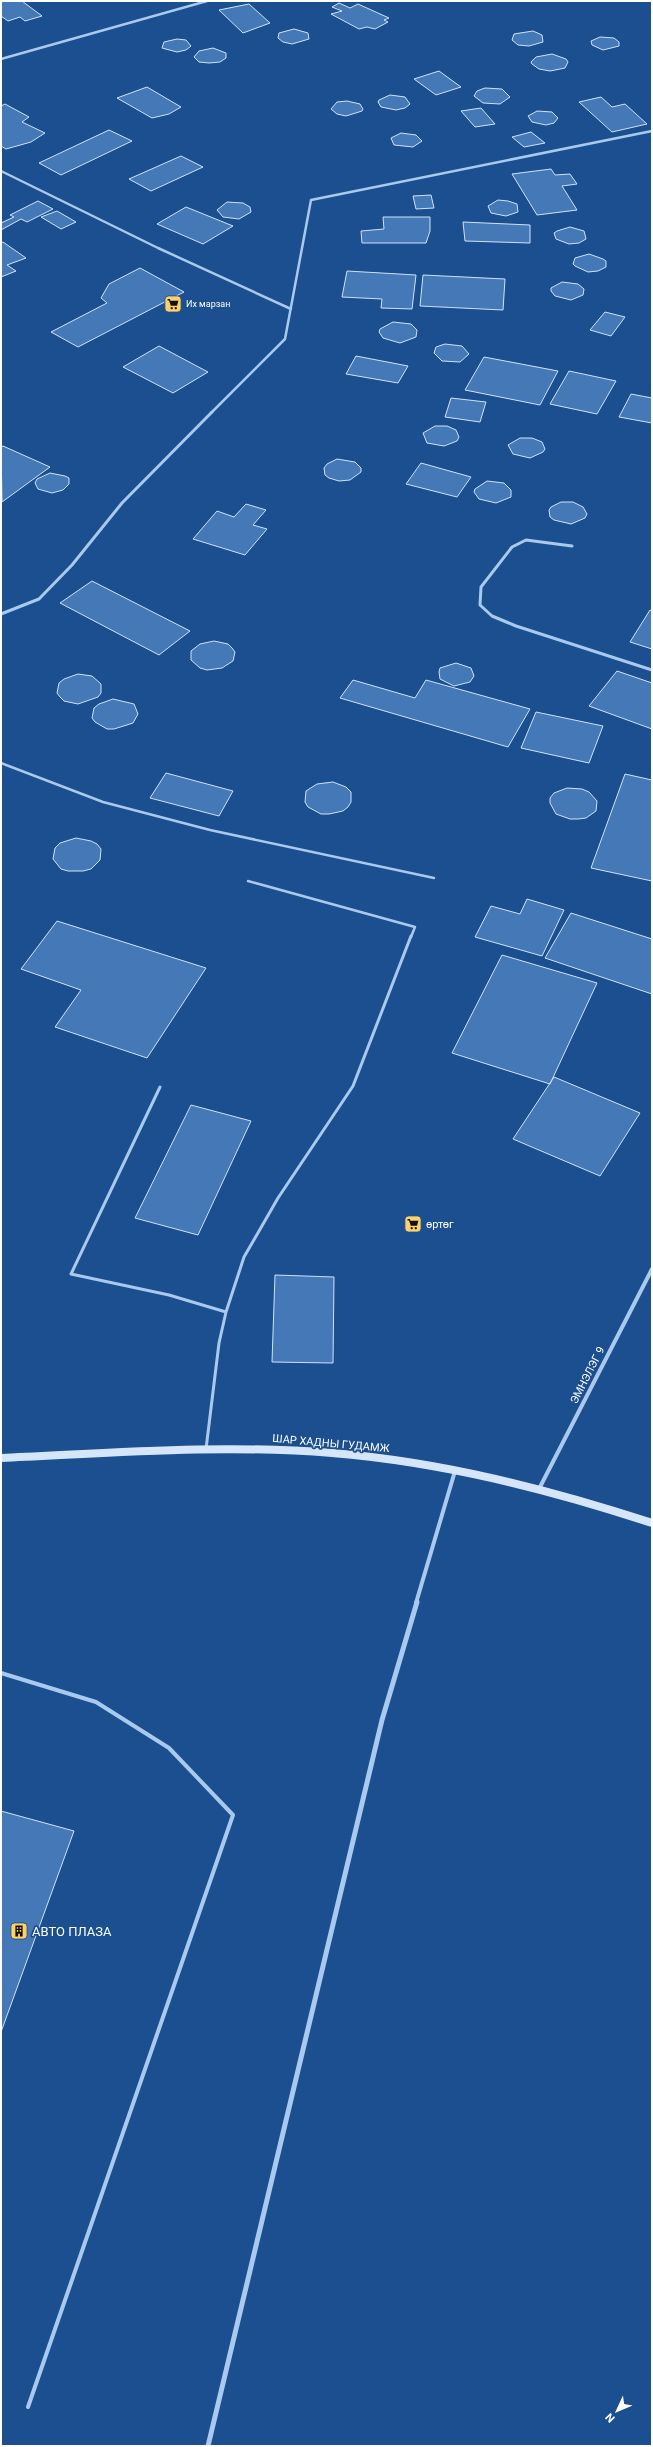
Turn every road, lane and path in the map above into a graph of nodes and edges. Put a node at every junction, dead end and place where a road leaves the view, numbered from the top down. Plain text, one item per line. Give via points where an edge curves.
1 (208, 1) edge
2 (1, 59) edge
3 (651, 131) edge
4 (652, 136) edge
5 (1, 171) edge
6 (291, 309) junction
7 (572, 546) dead end
8 (1, 614) edge
9 (652, 670) edge
10 (1, 763) edge
11 (434, 878) dead end
12 (248, 881) dead end
13 (160, 1087) dead end
14 (652, 1269) edge
15 (226, 1312) junction
16 (206, 1449) junction
17 (1, 1458) edge
18 (455, 1470) junction
19 (539, 1489) junction
20 (652, 1523) edge
21 (1, 1673) edge
22 (28, 2406) dead end
23 (208, 2446) edge

1 - 2 street
3 - 4 street
3 - 6 street via 311,200
5 - 6 street via 158,248
6 - 8 street via 285,338 122,503 72,565 39,599
7 - 9 street via 526,540 512,547 482,587 480,605 492,616 516,626
10 - 11 lane via 103,802 202,828
12 - 15 lane via 415,927 353,1086 278,1198 244,1257
13 - 15 lane via 71,1274 169,1295
14 - 19 street, ЭМНЭЛЭГ 9
15 - 16 lane via 210,1400
16 - 17 main road, ШАР ХАДНЫ ГУДАМЖ
16 - 18 main road, ШАР ХАДНЫ ГУДАМЖ via 345,1454
18 - 19 main road, ШАР ХАДНЫ ГУДАМЖ
18 - 23 street via 382,1720
19 - 20 main road, ШАР ХАДНЫ ГУДАМЖ via 594,1503
21 - 22 lane via 96,1702 169,1748 232,1815

